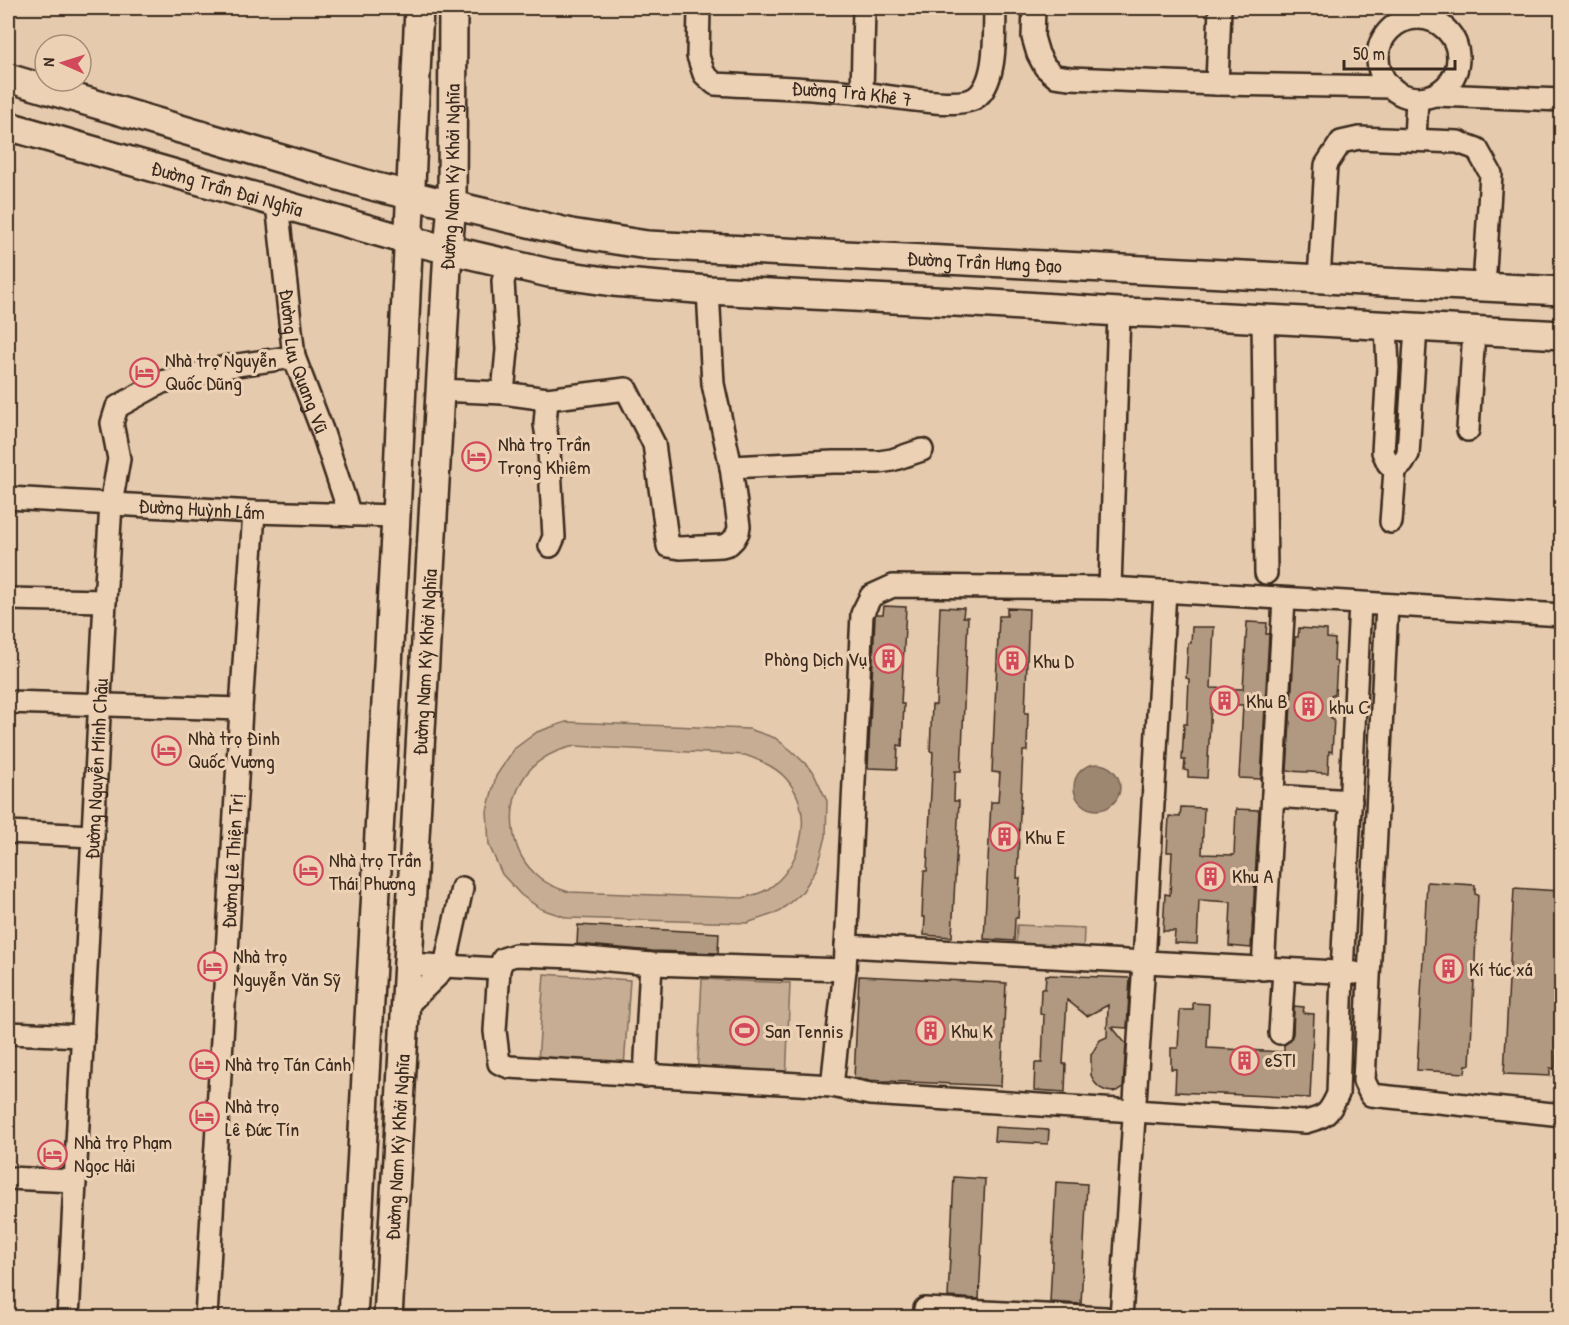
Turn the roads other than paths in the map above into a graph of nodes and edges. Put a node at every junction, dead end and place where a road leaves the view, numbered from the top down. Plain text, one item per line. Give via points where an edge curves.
1 (419, 8) edge
2 (453, 8) edge
3 (699, 8) edge
4 (864, 8) edge
5 (995, 8) edge
6 (1034, 8) edge
7 (1220, 8) edge
8 (1439, 15) edge
9 (1393, 17) edge
10 (16, 81) edge
11 (1217, 84) junction
12 (1391, 87) junction
13 (862, 93) junction
14 (1426, 96) junction
15 (1562, 100) edge
16 (8, 126) edge
17 (1416, 140) junction
18 (411, 194) junction
19 (277, 204) junction
20 (452, 204) junction
21 (409, 240) junction
22 (448, 250) junction
23 (977, 262) junction
24 (508, 264) junction
25 (1319, 279) junction
26 (1390, 283) junction
27 (1420, 284) junction
28 (1484, 287) junction
29 (708, 290) junction
30 (1562, 291) edge
31 (975, 303) junction
32 (1119, 312) junction
33 (1263, 319) junction
34 (1386, 325) junction
35 (1416, 327) junction
36 (1474, 330) junction
37 (1562, 335) edge
38 (294, 357) junction
39 (440, 390) junction
40 (503, 393) junction
41 (547, 399) junction
42 (1468, 430) dead end
43 (922, 450) dead end
44 (731, 467) junction
45 (1395, 470) junction
46 (8, 498) edge
47 (111, 504) junction
48 (254, 512) junction
49 (350, 515) junction
50 (396, 516) junction
51 (1392, 522) dead end
52 (550, 546) dead end
53 (1266, 573) dead end
54 (1110, 588) junction
55 (1165, 591) junction
56 (8, 599) edge
57 (1284, 600) junction
58 (105, 601) junction
59 (1360, 603) junction
60 (1387, 605) junction
61 (1562, 615) edge
62 (8, 702) edge
63 (100, 705) junction
64 (241, 709) junction
65 (1273, 796) junction
66 (1351, 801) junction
67 (8, 832) edge
68 (93, 836) junction
69 (462, 888) dead end
70 (846, 946) junction
71 (1144, 962) junction
72 (408, 964) junction
73 (651, 964) junction
74 (445, 966) junction
75 (499, 969) junction
76 (1273, 969) junction
77 (845, 970) junction
78 (1342, 973) junction
79 (1370, 974) junction
80 (405, 1007) junction
81 (8, 1033) edge
82 (1280, 1033) dead end
83 (83, 1036) junction
84 (645, 1076) junction
85 (831, 1086) junction
86 (1134, 1110) junction
87 (1562, 1115) edge
88 (8, 1178) edge
89 (75, 1181) junction
90 (925, 1309) dead end
91 (68, 1317) edge
92 (206, 1317) edge
93 (353, 1317) edge
94 (388, 1317) edge
95 (1105, 1317) edge
96 (1121, 1317) edge

1 - 18 main road, Đường Nam Kỳ Khởi Nghĩa
2 - 20 main road, Đường Nam Kỳ Khởi Nghĩa
3 - 13 street, Đường Trà Khê 7 via 698,56 704,74 715,84
4 - 13 street
5 - 13 street, Đường Trà Khê 7 via 992,66 975,98 953,102
6 - 11 street via 1033,37 1038,54 1055,75
7 - 11 street
8 - 9 street
8 - 14 street via 1456,45 1455,74 1444,89
9 - 12 street via 1378,61
10 - 18 main road
11 - 12 street
12 - 14 street via 1407,97
14 - 15 street
14 - 17 street
16 - 19 main road, Đường Trần Đại Nghĩa
17 - 25 street via 1359,138 1341,142 1326,165
17 - 28 street via 1458,142 1477,149 1491,174
18 - 20 main road, Đường Trần Hưng Đạo
18 - 21 main road, Đường Nam Kỳ Khởi Nghĩa
19 - 21 main road, Đường Trần Đại Nghĩa
19 - 38 street, Đường Lưu Quang Vũ
20 - 22 main road, Đường Nam Kỳ Khởi Nghĩa
20 - 23 main road, Đường Trần Hưng Đạo via 570,233 647,245
21 - 22 main road, Đường Trần Đại Nghĩa
21 - 50 main road, Đường Nam Kỳ Khởi Nghĩa
22 - 24 main road, Đường Trần Hưng Đạo
22 - 39 main road, Đường Nam Kỳ Khởi Nghĩa
23 - 25 main road, Đường Trần Hưng Đạo
23 - 31 main road
24 - 29 main road, Đường Trần Hưng Đạo via 614,282
24 - 40 street via 503,281 507,350
25 - 26 main road, Đường Trần Hưng Đạo
26 - 27 main road, Đường Trần Hưng Đạo
26 - 34 main road
27 - 28 main road, Đường Trần Hưng Đạo
27 - 35 main road
28 - 30 main road, Đường Trần Hưng Đạo
29 - 31 main road, Đường Trần Hưng Đạo
29 - 44 street via 713,384
31 - 32 main road, Đường Trần Hưng Đạo
32 - 33 main road, Đường Trần Hưng Đạo
32 - 54 street
33 - 34 main road, Đường Trần Hưng Đạo
33 - 53 street
34 - 35 main road, Đường Trần Hưng Đạo
34 - 45 street via 1388,368 1383,452
35 - 36 main road, Đường Trần Hưng Đạo
35 - 45 street via 1408,454
36 - 37 main road, Đường Trần Hưng Đạo
36 - 42 street
38 - 47 street, Đường Nguyễn Minh Châu via 230,366 162,382 117,407 112,423 119,459
38 - 49 street, Đường Lưu Quang Vũ
39 - 40 street
39 - 72 main road, Đường Nam Kỳ Khởi Nghĩa
40 - 41 street
41 - 44 street via 626,390 654,444 668,546 722,546 734,539 738,526
41 - 52 street via 544,424 554,537
43 - 44 street via 879,462
45 - 51 street
46 - 47 street, Đường Huỳnh Lắm
47 - 48 street, Đường Huỳnh Lắm
47 - 58 street, Đường Nguyễn Minh Châu
48 - 49 street, Đường Huỳnh Lắm
48 - 64 street, Đường Lê Thiện Trị
49 - 50 street, Đường Huỳnh Lắm
50 - 93 main road, Đường Nam Kỳ Khởi Nghĩa
54 - 55 street
54 - 70 street via 893,586 871,596 862,614
55 - 57 street
55 - 71 street
56 - 58 street
57 - 59 street
57 - 65 street
58 - 63 street, Đường Nguyễn Minh Châu
59 - 60 street
59 - 66 street
60 - 61 street
60 - 79 street
62 - 63 street
63 - 64 street
63 - 68 street, Đường Nguyễn Minh Châu
64 - 92 street, Đường Lê Thiện Trị
65 - 66 street
65 - 76 street
66 - 78 street
67 - 68 street
68 - 83 street, Đường Nguyễn Minh Châu
69 - 74 street
70 - 71 street
70 - 77 street
71 - 76 street
71 - 86 street
72 - 74 street
72 - 80 main road, Đường Nam Kỳ Khởi Nghĩa
73 - 75 street via 515,955 503,959
73 - 77 street
73 - 84 street
74 - 75 street
74 - 80 street
75 - 84 street via 495,1031 499,1063 541,1070
76 - 78 street
76 - 82 street
77 - 85 street
78 - 79 street
78 - 86 street via 1338,1095 1322,1118 1305,1122
79 - 87 street via 1364,1081 1371,1095
80 - 94 main road, Đường Nam Kỳ Khởi Nghĩa
81 - 83 street
83 - 89 street, Đường Nguyễn Minh Châu
84 - 85 street
85 - 86 street via 870,1094
86 - 96 street
88 - 89 street
89 - 91 street, Đường Nguyễn Minh Châu
90 - 95 street

